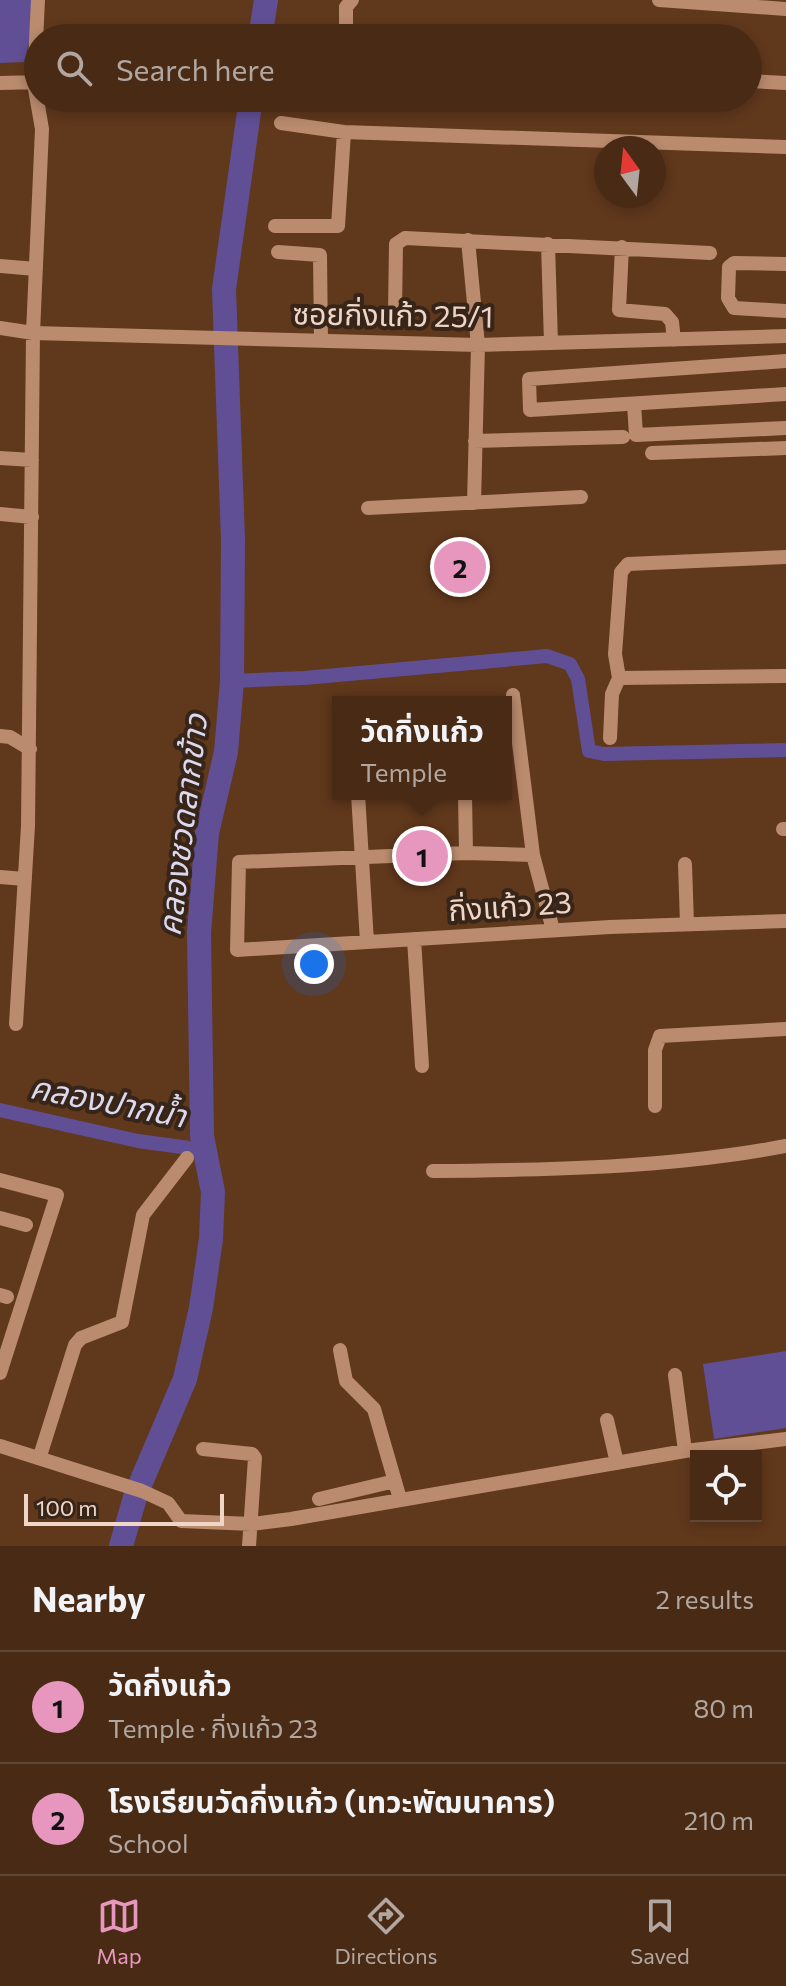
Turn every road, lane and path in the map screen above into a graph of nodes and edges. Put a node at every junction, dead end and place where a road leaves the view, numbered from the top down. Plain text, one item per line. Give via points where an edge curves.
1 (38, 0) edge
2 (352, 0) edge
3 (659, 0) edge
4 (786, 9) edge
5 (37, 24) edge
6 (346, 24) edge
7 (24, 82) edge
8 (762, 82) edge
9 (0, 83) edge
10 (786, 83) edge
11 (40, 112) edge
12 (281, 123) dead end
13 (344, 132) junction
14 (786, 147) edge
15 (275, 226) dead end
16 (468, 240) junction
17 (548, 244) junction
18 (622, 247) junction
19 (278, 252) dead end
20 (710, 253) dead end
21 (786, 264) edge
22 (0, 266) edge
23 (36, 269) junction
24 (766, 311) junction
25 (786, 311) edge
26 (395, 312) dead end
27 (0, 328) edge
28 (33, 333) junction
29 (769, 336) junction
30 (786, 336) edge
31 (674, 340) junction
32 (321, 341) junction
33 (551, 343) junction
34 (478, 345) junction
35 (786, 361) edge
36 (786, 394) edge
37 (634, 404) junction
38 (786, 428) edge
39 (623, 437) dead end
40 (475, 441) junction
41 (786, 448) edge
42 (652, 453) dead end
43 (0, 458) edge
44 (32, 460) junction
45 (581, 497) dead end
46 (474, 503) junction
47 (368, 508) dead end
48 (0, 514) edge
49 (32, 517) junction
50 (786, 557) edge
51 (786, 676) edge
52 (619, 678) junction
53 (513, 695) dead end
54 (0, 736) edge
55 (610, 738) dead end
56 (30, 749) junction
57 (359, 800) edge
58 (465, 800) edge
59 (466, 853) junction
60 (364, 855) junction
61 (533, 855) junction
62 (685, 864) dead end
63 (0, 877) edge
64 (25, 879) junction
65 (786, 921) edge
66 (687, 924) junction
67 (553, 930) junction
68 (414, 939) junction
69 (367, 942) junction
70 (16, 1024) dead end
71 (786, 1029) edge
72 (422, 1066) dead end
73 (655, 1106) dead end
74 (786, 1146) edge
75 (187, 1158) dead end
76 (433, 1171) dead end
77 (0, 1180) edge
78 (0, 1218) edge
79 (26, 1225) dead end
80 (340, 1350) dead end
81 (0, 1373) edge
82 (675, 1375) dead end
83 (607, 1420) dead end
84 (786, 1439) edge
85 (0, 1446) edge
86 (203, 1449) dead end
87 (685, 1451) junction
88 (40, 1456) junction
89 (617, 1463) junction
90 (395, 1481) junction
91 (319, 1499) dead end
92 (400, 1499) junction
93 (252, 1524) junction
94 (249, 1546) edge

1 - 5 street
2 - 6 street via 346,7
3 - 4 street
7 - 9 street
8 - 10 street
11 - 23 street
12 - 13 street
13 - 14 street
13 - 15 street via 338,226
16 - 17 street
16 - 26 street via 399,240
16 - 34 street
17 - 18 street
17 - 33 street
18 - 20 street
18 - 31 street via 619,310 665,314
19 - 32 street via 320,255
21 - 24 street via 729,267 731,305
22 - 23 street
23 - 28 street
24 - 25 street
24 - 29 street
27 - 28 street, ซอยกิ่งแก้ว 25/1
28 - 32 street, ซอยกิ่งแก้ว 25/1
28 - 44 street
29 - 30 street, ซอยกิ่งแก้ว 25/1
29 - 31 street, ซอยกิ่งแก้ว 25/1
31 - 33 street, ซอยกิ่งแก้ว 25/1
32 - 34 street, ซอยกิ่งแก้ว 25/1
33 - 34 street, ซอยกิ่งแก้ว 25/1
34 - 40 street
35 - 37 street via 529,379 530,410
36 - 37 street
37 - 38 street via 636,435
39 - 40 street
40 - 46 street
41 - 42 street
43 - 44 street
44 - 49 street
45 - 46 street
46 - 47 street
48 - 49 street
49 - 56 street
50 - 52 street via 624,567 615,654
51 - 52 street
52 - 55 street via 612,694
53 - 61 street
54 - 56 street
56 - 64 street
57 - 60 street
58 - 59 street
59 - 60 street
59 - 61 street
60 - 69 street
60 - 69 street, กิ่งแก้ว 23 via 239,862 237,950
61 - 67 street
62 - 66 street
63 - 64 street
64 - 70 street
65 - 66 street, กิ่งแก้ว 23
66 - 67 street, กิ่งแก้ว 23
67 - 68 street, กิ่งแก้ว 23
68 - 69 street, กิ่งแก้ว 23
68 - 72 street
71 - 73 street via 660,1036
74 - 76 street via 713,1160 646,1165
75 - 88 street via 143,1215 122,1322 75,1345
77 - 81 street via 57,1195
78 - 79 street
80 - 90 street via 346,1381 374,1409
82 - 87 street
83 - 89 street
84 - 87 street
85 - 88 street
86 - 93 street via 255,1458
87 - 89 street
88 - 93 street via 142,1491 168,1503 181,1521
89 - 92 street
90 - 91 street
90 - 92 street
92 - 93 street
93 - 94 street

